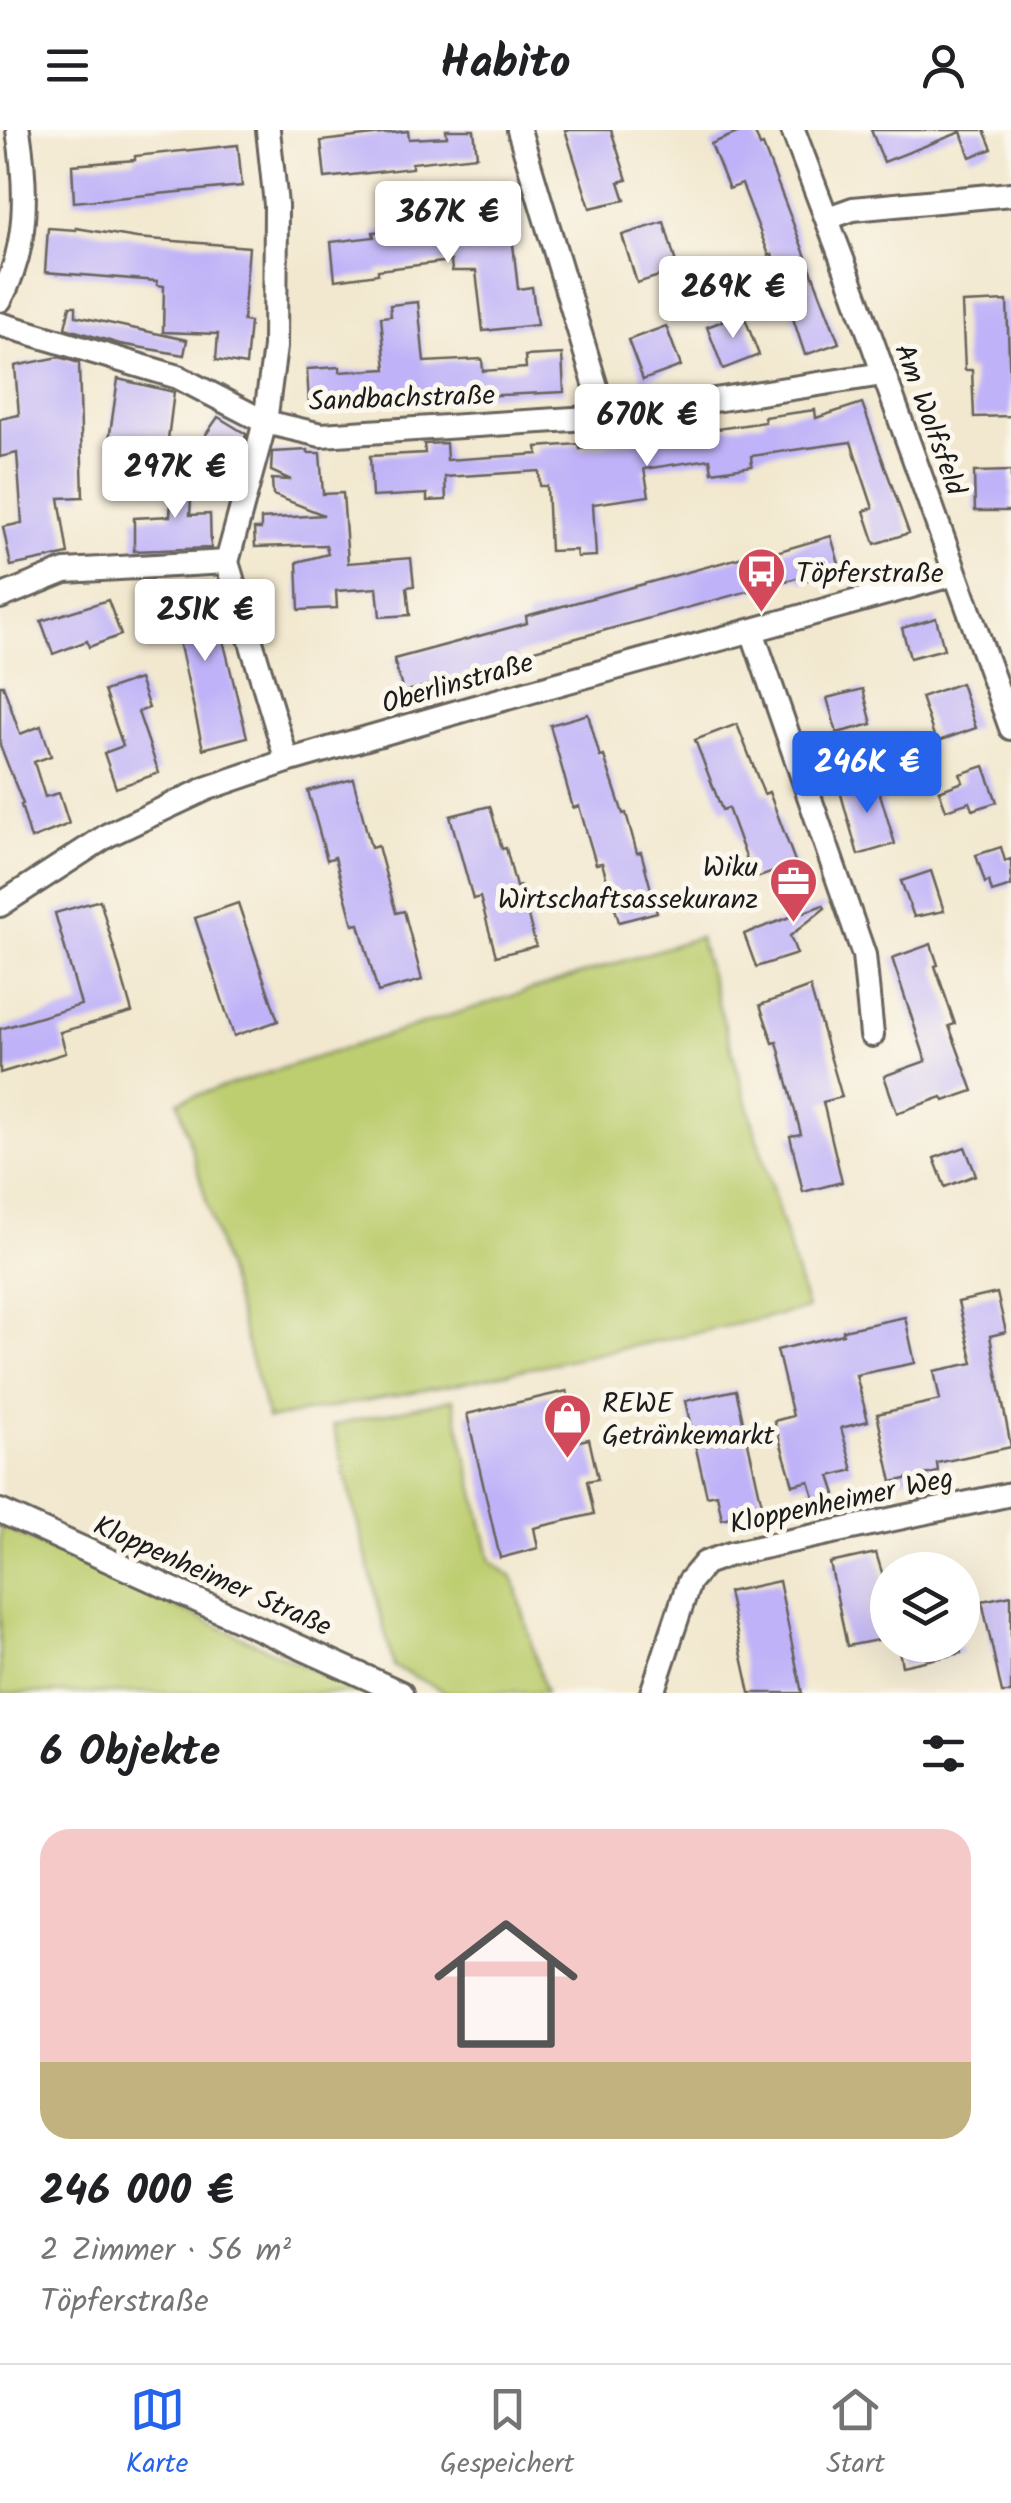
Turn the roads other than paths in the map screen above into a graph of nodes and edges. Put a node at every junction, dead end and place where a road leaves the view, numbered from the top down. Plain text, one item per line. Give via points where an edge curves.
1 (18, 130) edge
2 (268, 130) edge
3 (519, 130) edge
4 (793, 130) edge
5 (1011, 194) edge
6 (828, 218) junction
7 (0, 300) edge
8 (0, 324) edge
9 (883, 374) junction
10 (605, 417) junction
11 (265, 422) junction
12 (227, 562) junction
13 (955, 574) junction
14 (0, 597) edge
15 (752, 631) junction
16 (1011, 728) edge
17 (287, 761) junction
18 (0, 905) edge
19 (872, 1035) dead end
20 (1011, 1494) edge
21 (0, 1511) edge
22 (401, 1693) edge
23 (652, 1693) edge

1 - 7 street via 22,243
2 - 11 street via 278,278
3 - 10 street
4 - 6 street, Am Wolfsfeld
5 - 6 street via 853,209
6 - 9 street, Am Wolfsfeld
8 - 11 street, Sandbachstraße via 178,377
9 - 10 street, Sandbachstraße
9 - 13 street, Am Wolfsfeld
10 - 11 street, Sandbachstraße via 321,435
11 - 12 street
12 - 14 street via 65,571
12 - 17 street
13 - 15 street, Oberlinstraße
13 - 16 street, Am Wolfsfeld
15 - 17 street, Oberlinstraße
15 - 19 street via 864,955
17 - 18 street, Oberlinstraße via 208,788 108,835
20 - 23 street, Kloppenheimer Weg via 712,1559 689,1582
21 - 22 street, Kloppenheimer Straße

